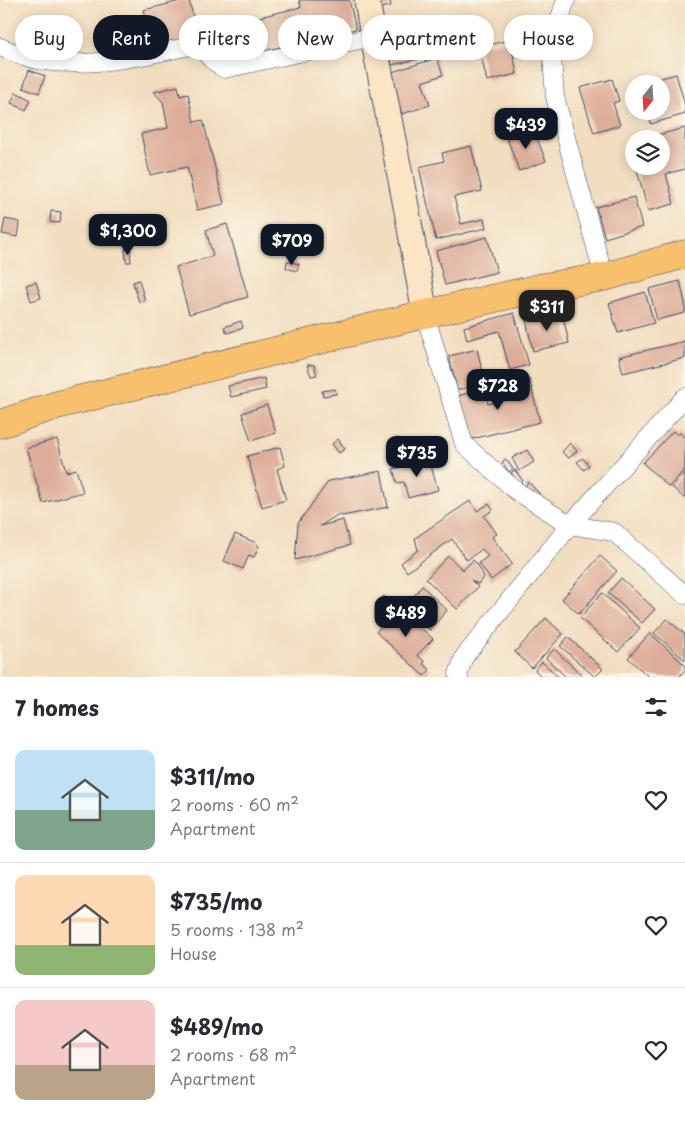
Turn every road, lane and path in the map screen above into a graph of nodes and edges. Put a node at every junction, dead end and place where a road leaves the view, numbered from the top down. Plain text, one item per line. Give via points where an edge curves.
1 (367, 0) edge
2 (566, 0) edge
3 (369, 15) edge
4 (362, 39) edge
5 (0, 47) edge
6 (378, 60) edge
7 (685, 254) edge
8 (604, 277) junction
9 (425, 314) junction
10 (685, 397) edge
11 (0, 424) edge
12 (570, 525) junction
13 (685, 595) edge
14 (459, 677) edge

1 - 3 main road
2 - 8 street via 551,44 555,97
4 - 5 street via 224,70 201,48 190,46 120,59 64,63 42,61
6 - 9 main road
7 - 8 main road
8 - 9 main road
9 - 11 main road via 57,405
9 - 12 street via 464,444 515,490
10 - 12 street
12 - 13 street via 614,532
12 - 14 street via 464,657

